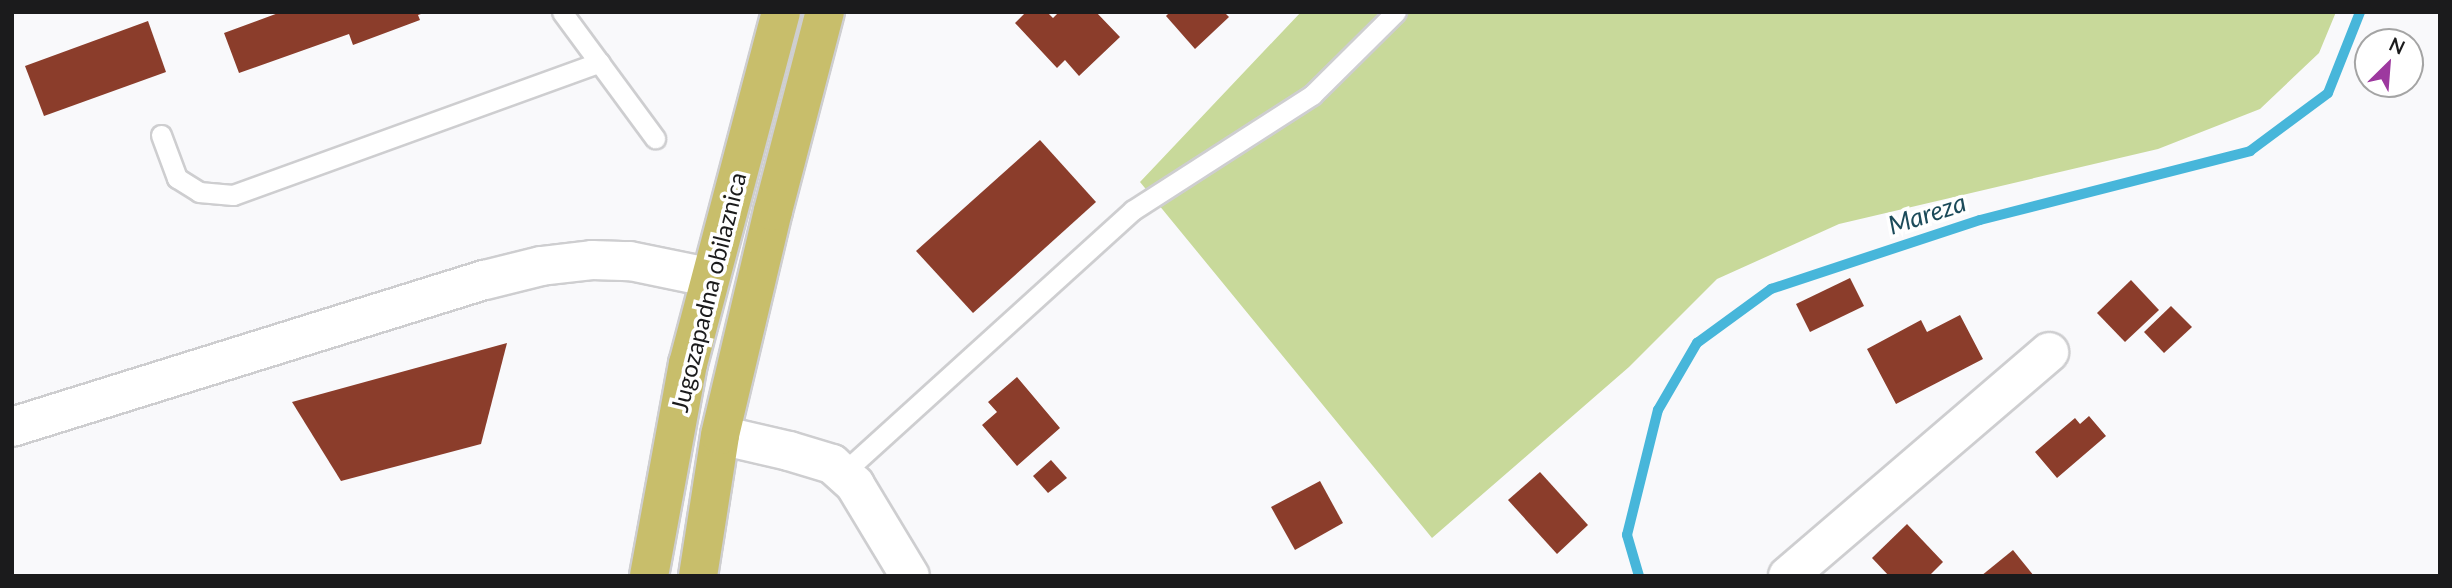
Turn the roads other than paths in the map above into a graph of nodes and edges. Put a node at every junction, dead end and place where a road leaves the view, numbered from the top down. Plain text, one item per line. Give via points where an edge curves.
1 (562, 12) edge
2 (780, 12) edge
3 (825, 12) edge
4 (1396, 12) edge
5 (600, 62) junction
6 (161, 135) dead end
7 (655, 138) dead end
8 (708, 276) junction
9 (2049, 352) dead end
10 (12, 427) edge
11 (720, 435) junction
12 (843, 474) junction
13 (649, 576) edge
14 (698, 576) edge
15 (910, 576) edge
16 (1788, 576) edge

1 - 5 lane
2 - 8 main road, Jugozapadna obilaznica
3 - 11 main road, Jugozapadna obilaznica
4 - 12 lane via 1312,95 1133,210
5 - 6 lane via 233,195 199,192 177,178
5 - 7 lane
8 - 10 street via 630,261 541,266
8 - 13 main road, Jugozapadna obilaznica
9 - 16 street
11 - 12 street via 789,450 832,464
11 - 14 main road, Jugozapadna obilaznica
12 - 15 street via 855,485

